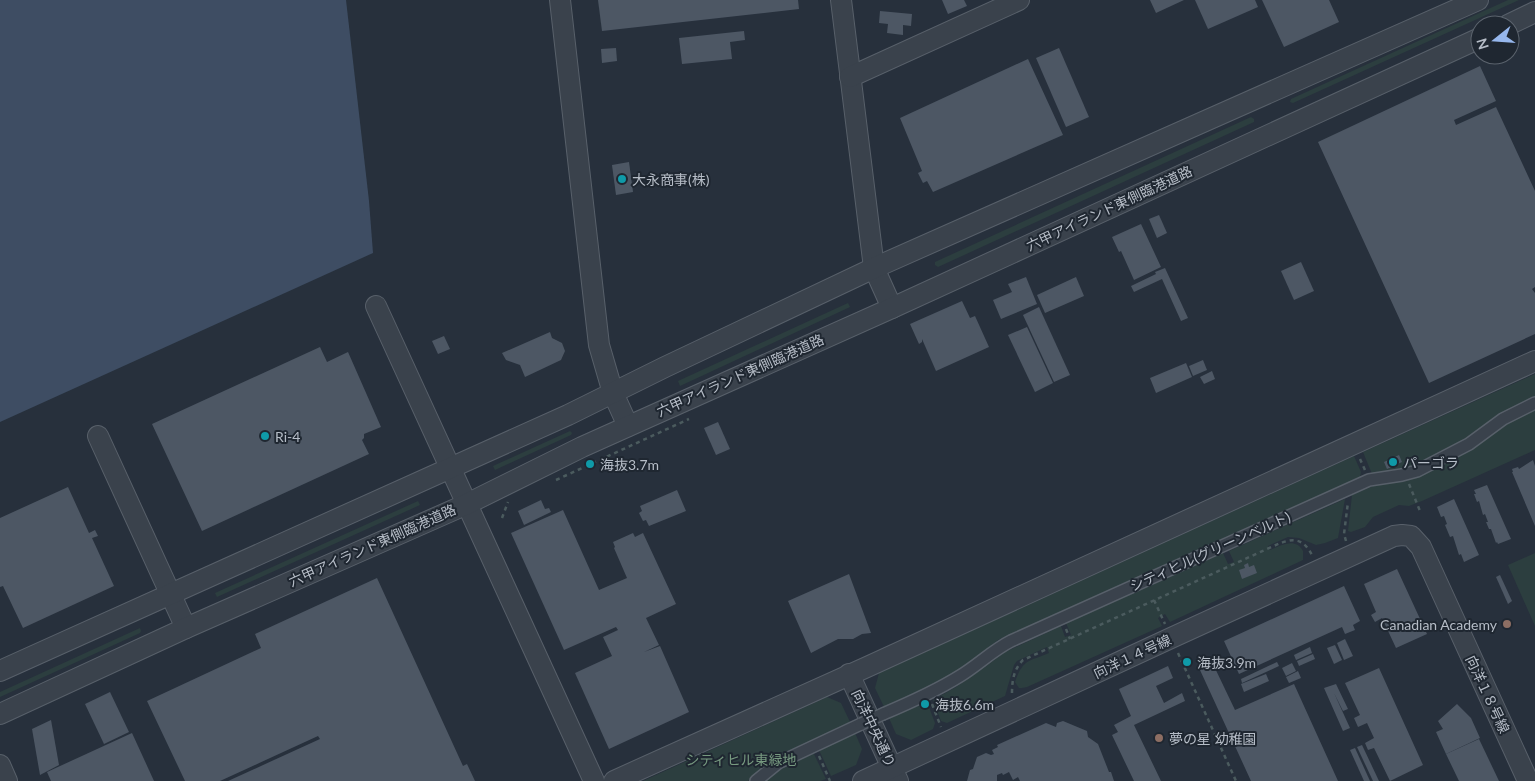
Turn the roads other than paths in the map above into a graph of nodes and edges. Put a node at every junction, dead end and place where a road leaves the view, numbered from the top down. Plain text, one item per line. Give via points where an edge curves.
1 (560, 0) edge
2 (841, 0) edge
3 (1019, 0) edge
4 (1478, 0) edge
5 (1535, 12) edge
6 (1520, 19) edge
7 (1470, 43) edge
8 (850, 77) junction
9 (874, 268) junction
10 (376, 306) dead end
11 (892, 308) junction
12 (1535, 361) edge
13 (613, 393) junction
14 (1535, 404) edge
15 (628, 426) junction
16 (98, 436) dead end
17 (450, 467) junction
18 (467, 504) junction
19 (1402, 535) joint
20 (170, 594) junction
21 (186, 628) junction
22 (0, 671) edge
23 (849, 674) junction
24 (0, 714) edge
25 (0, 766) edge
26 (895, 774) edge
27 (7, 781) edge
28 (594, 781) edge
29 (614, 781) edge
30 (756, 781) edge
31 (863, 781) edge
32 (1528, 781) edge

1 - 13 street via 599,345
2 - 8 street
3 - 8 street
4 - 9 street
5 - 6 street
7 - 11 street, 六甲アイランド東側臨港道路
8 - 9 street
9 - 11 street
9 - 13 street
10 - 17 street
11 - 15 street, 六甲アイランド東側臨港道路
12 - 23 street
13 - 15 street
13 - 17 street
14 - 30 street, シティヒル(グリーンベルト), bridge via 1503,418 1469,444 1417,471 1369,480 1011,640 960,676 778,763
15 - 18 street, 六甲アイランド東側臨港道路
16 - 20 street
17 - 18 street
17 - 20 street
18 - 21 street, 六甲アイランド東側臨港道路
18 - 28 street
19 - 26 street, 向洋１４号線 via 1180,634
19 - 32 street, 向洋１８号線 via 1411,536 1420,547
20 - 21 street
20 - 22 street
21 - 24 street, 六甲アイランド東側臨港道路
23 - 26 street, 向洋中央通り
23 - 29 street
25 - 27 street
26 - 31 street, 向洋１４号線

